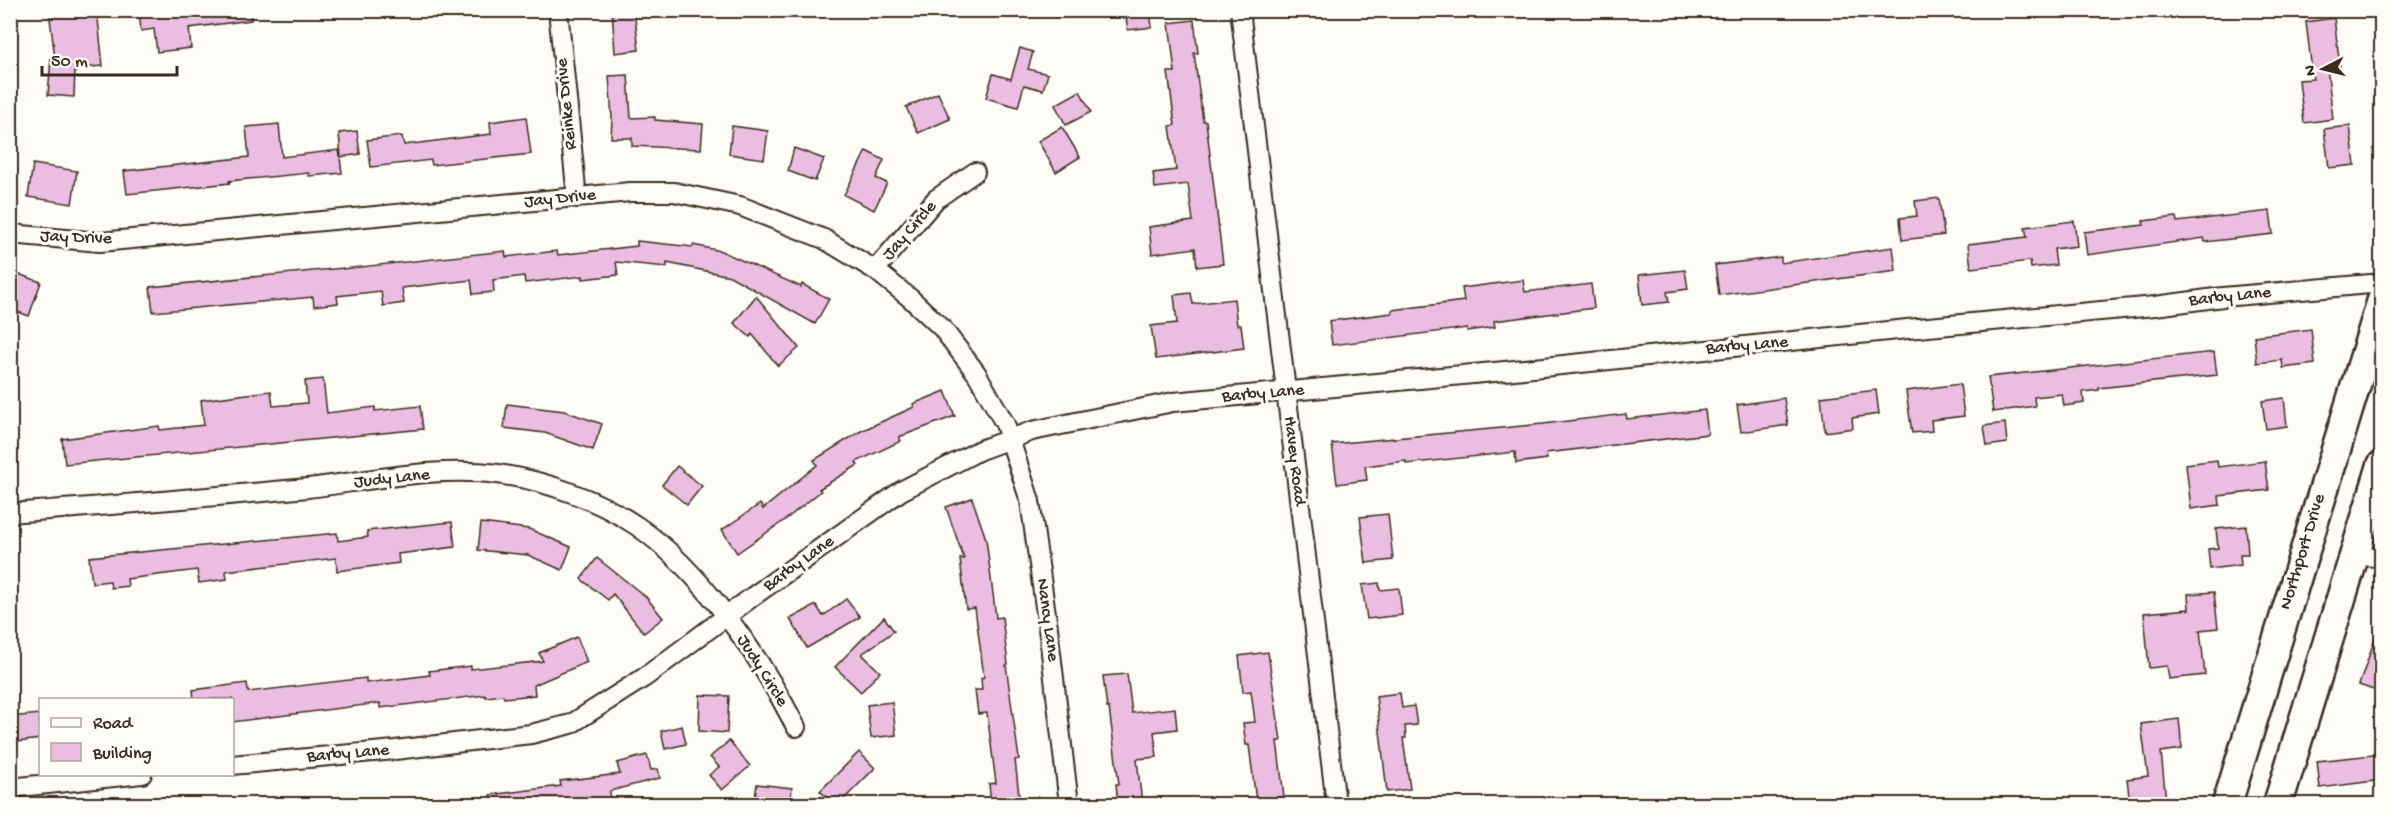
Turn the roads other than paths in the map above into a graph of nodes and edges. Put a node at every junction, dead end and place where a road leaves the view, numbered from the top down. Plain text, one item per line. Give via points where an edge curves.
1 (558, 10) edge
2 (1240, 10) edge
3 (975, 172) dead end
4 (577, 198) junction
5 (10, 234) edge
6 (875, 270) junction
7 (2382, 283) edge
8 (2382, 300) edge
9 (1286, 392) junction
10 (1010, 439) junction
11 (2382, 465) edge
12 (10, 513) edge
13 (2354, 556) junction
14 (2382, 557) edge
15 (726, 617) junction
16 (796, 727) dead end
17 (234, 765) edge
18 (123, 776) edge
19 (10, 788) edge
20 (1069, 804) edge
21 (1336, 804) edge
22 (2227, 804) edge
23 (2278, 804) edge

1 - 4 street, Reinke Drive
2 - 9 street, Havey Road
3 - 6 street, Jay Circle via 936,199
4 - 5 street, Jay Drive via 100,242
4 - 6 street, Jay Drive via 674,192 740,206 824,239
6 - 10 street, Jay Drive via 942,328 977,374
7 - 9 street, Barby Lane
8 - 22 main road, Northport Drive
9 - 10 street, Barby Lane via 1148,405
9 - 21 street, Havey Road
10 - 15 street, Barby Lane via 901,491
10 - 20 street, Nancy Lane via 1030,501
11 - 13 main road
12 - 15 street, Judy Lane via 136,505 421,474 497,474 578,495 635,525 695,579
13 - 14 street
13 - 23 main road
15 - 16 street, Judy Circle via 764,668
15 - 17 street, Barby Lane via 645,677 571,724 531,734
18 - 19 street

